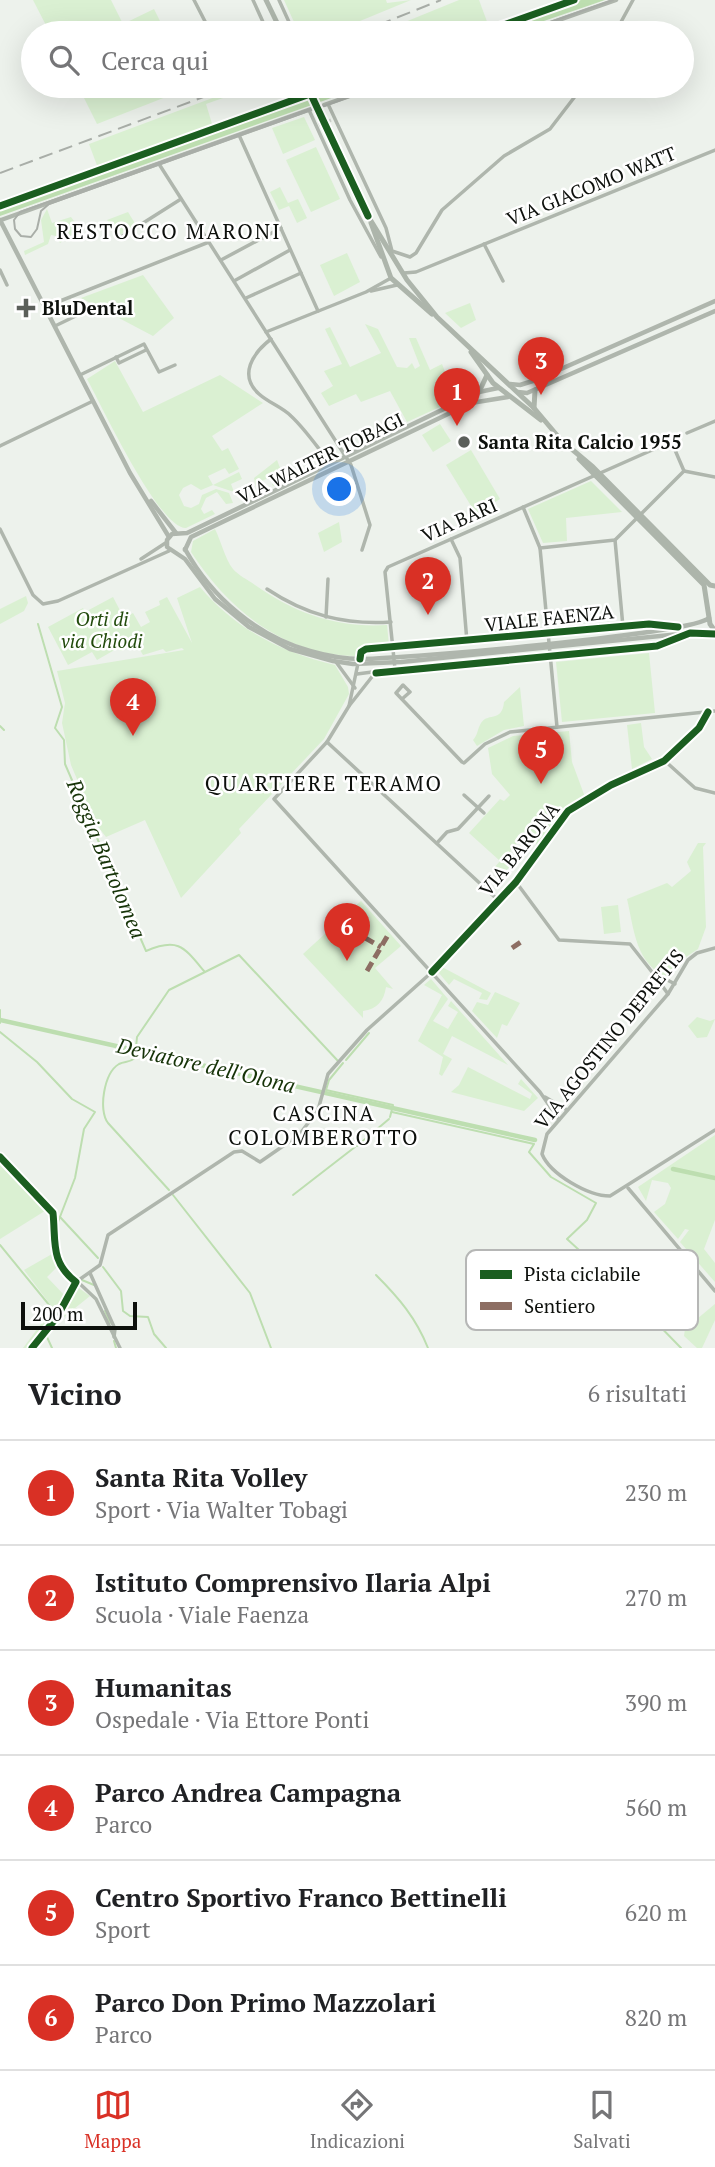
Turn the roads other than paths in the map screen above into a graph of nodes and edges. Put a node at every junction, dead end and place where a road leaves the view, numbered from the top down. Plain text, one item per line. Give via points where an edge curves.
1 (194, 0) edge
2 (253, 0) edge
3 (266, 0) edge
4 (279, 0) edge
5 (574, 0) edge
6 (616, 0) edge
7 (633, 0) edge
8 (205, 21) edge
9 (263, 21) edge
10 (276, 21) edge
11 (289, 21) edge
12 (515, 21) edge
13 (556, 21) edge
14 (622, 21) edge
15 (297, 98) edge
16 (313, 98) edge
17 (343, 98) edge
18 (574, 98) edge
19 (326, 104) joint
20 (310, 110) joint
21 (239, 135) junction
22 (713, 152) edge
23 (159, 164) junction
24 (181, 199) junction
25 (5, 205) dead end
26 (368, 216) junction
27 (0, 221) edge
28 (281, 228) junction
29 (121, 237) dead end
30 (209, 242) junction
31 (484, 244) junction
32 (290, 250) junction
33 (392, 251) junction
34 (381, 257) junction
35 (220, 260) junction
36 (0, 270) edge
37 (415, 272) junction
38 (301, 273) junction
39 (404, 273) junction
40 (391, 278) junction
41 (234, 281) junction
42 (407, 281) junction
43 (503, 281) dead end
44 (7, 285) dead end
45 (397, 285) junction
46 (366, 292) junction
47 (245, 298) junction
48 (715, 301) edge
49 (45, 307) junction
50 (318, 311) junction
51 (715, 311) edge
52 (84, 312) dead end
53 (437, 317) junction
54 (54, 326) junction
55 (649, 330) junction
56 (266, 332) junction
57 (653, 338) junction
58 (271, 339) junction
59 (467, 347) junction
60 (585, 358) junction
61 (175, 365) dead end
62 (588, 367) junction
63 (80, 375) junction
64 (488, 375) junction
65 (536, 380) junction
66 (509, 384) junction
67 (499, 388) junction
68 (537, 389) junction
69 (479, 392) junction
70 (517, 392) junction
71 (508, 397) junction
72 (93, 401) junction
73 (534, 408) junction
74 (715, 421) edge
75 (544, 423) junction
76 (687, 433) dead end
77 (0, 446) edge
78 (345, 456) junction
79 (348, 461) junction
80 (330, 463) junction
81 (684, 471) junction
82 (596, 474) junction
83 (715, 477) edge
84 (141, 491) junction
85 (523, 507) junction
86 (638, 516) junction
87 (0, 529) edge
88 (179, 534) junction
89 (168, 539) junction
90 (451, 539) junction
91 (615, 540) junction
92 (187, 541) junction
93 (540, 548) junction
94 (186, 550) junction
95 (362, 550) dead end
96 (169, 551) junction
97 (178, 554) junction
98 (131, 565) junction
99 (328, 579) dead end
100 (715, 587) edge
101 (267, 589) dead end
102 (707, 600) junction
103 (326, 617) junction
104 (709, 618) junction
105 (391, 622) junction
106 (678, 626) junction
107 (623, 627) junction
108 (690, 633) junction
109 (715, 633) edge
110 (548, 635) junction
111 (467, 642) junction
112 (549, 645) junction
113 (393, 649) junction
114 (550, 656) junction
115 (395, 660) junction
116 (333, 661) junction
117 (359, 662) junction
118 (376, 673) junction
119 (357, 674) junction
120 (364, 685) junction
121 (355, 688) junction
122 (402, 699) dead end
123 (349, 706) junction
124 (715, 711) edge
125 (708, 712) junction
126 (557, 727) junction
127 (327, 742) junction
128 (664, 761) junction
129 (715, 793) edge
130 (464, 795) dead end
131 (489, 796) dead end
132 (478, 807) junction
133 (484, 813) dead end
134 (438, 843) junction
135 (516, 882) junction
136 (499, 901) junction
137 (715, 950) edge
138 (432, 972) junction
139 (652, 972) junction
140 (675, 984) junction
141 (668, 994) junction
142 (543, 1096) junction
143 (567, 1110) junction
144 (559, 1120) junction
145 (715, 1130) edge
146 (0, 1157) edge
147 (630, 1186) junction
148 (681, 1250) edge
149 (698, 1271) edge
150 (90, 1273) junction
151 (76, 1282) junction
152 (715, 1291) edge
153 (114, 1337) junction
154 (32, 1348) edge
155 (120, 1348) edge

1 - 8 street
2 - 9 street
3 - 10 main road
4 - 11 street
5 - 12 street
6 - 13 street
7 - 14 street
15 - 25 street
16 - 26 main road, bridge
17 - 19 street
18 - 33 street via 552,127 504,156 442,210 416,253 406,257
19 - 33 street via 386,228
20 - 21 street
20 - 34 street
21 - 23 street
21 - 28 street
22 - 31 street, VIA GIACOMO WATT
23 - 24 street
23 - 27 street
24 - 29 street
24 - 30 street
26 - 33 main road
26 - 34 main road
27 - 49 street
28 - 32 street
28 - 35 street
30 - 35 street
30 - 49 street
31 - 37 street, VIA GIACOMO WATT
31 - 43 street
32 - 38 street
32 - 41 street
33 - 39 main road
34 - 40 main road
35 - 41 street
36 - 44 street
37 - 39 street
37 - 42 street
38 - 47 street
38 - 50 street
39 - 40 main road
39 - 42 main road
40 - 45 main road
40 - 46 street
41 - 47 street
42 - 45 main road
42 - 53 main road
45 - 46 street
45 - 53 main road
46 - 50 street
47 - 56 street
48 - 55 street
49 - 54 street
50 - 56 street
51 - 57 street
52 - 54 street
53 - 59 main road
54 - 63 street
55 - 57 street
55 - 60 street
56 - 58 street
57 - 62 street
58 - 78 street
58 - 80 street via 252,358 251,381 259,394 299,423
59 - 64 main road
59 - 66 main road
60 - 62 street
60 - 65 street
61 - 63 street via 159,372 144,344
62 - 68 street
63 - 72 street
64 - 67 main road
64 - 69 main road
65 - 66 street
65 - 68 street
66 - 67 main road
66 - 70 main road
67 - 69 street, VIA WALTER TOBAGI
67 - 71 main road
68 - 70 street
68 - 73 main road
69 - 78 street, VIA WALTER TOBAGI
70 - 71 main road
70 - 73 main road
71 - 75 main road
71 - 79 street, VIA WALTER TOBAGI via 471,403
72 - 77 street
72 - 84 street
73 - 75 main road
74 - 76 street
75 - 82 main road
78 - 79 street
78 - 80 street, VIA WALTER TOBAGI
79 - 92 street, VIA WALTER TOBAGI
79 - 95 street via 370,525
80 - 88 street, VIA WALTER TOBAGI
81 - 82 street, VIA BARI via 671,442
81 - 83 street
81 - 86 street
82 - 85 street, VIA BARI
82 - 86 main road
84 - 88 street
84 - 89 street
85 - 90 street, VIA BARI
85 - 93 street
86 - 91 street
86 - 100 main road
86 - 102 main road via 704,585
87 - 98 street via 33,595 43,604
88 - 89 street, VIA WALTER TOBAGI
88 - 92 street
89 - 96 street
89 - 98 street
90 - 105 street, VIA BARI via 386,568
90 - 111 street via 460,558
91 - 93 street
91 - 107 street
92 - 94 street
93 - 110 street
94 - 97 street
94 - 117 street, VIALE FAENZA via 215,591 254,625 306,650
96 - 97 street
96 - 98 street
97 - 116 street, VIALE FAENZA via 215,598 249,627 290,649
99 - 103 street
100 - 102 main road
101 - 103 street via 293,606
102 - 104 main road
103 - 105 street via 351,623
104 - 106 street, VIALE FAENZA
104 - 109 main road
105 - 113 street, VIA BARI
106 - 107 street, VIALE FAENZA
106 - 112 street, VIALE FAENZA
107 - 110 street, VIALE FAENZA
108 - 109 street, VIALE FAENZA
108 - 112 street, VIALE FAENZA
108 - 114 street, VIALE FAENZA via 657,646
110 - 111 street, VIALE FAENZA
110 - 112 street
111 - 113 street, VIALE FAENZA
112 - 114 street
112 - 115 street, VIALE FAENZA
113 - 115 street
113 - 117 street, VIALE FAENZA via 364,650
114 - 118 street, VIALE FAENZA
114 - 126 street
115 - 117 street, VIALE FAENZA
115 - 118 street, VIALE FAENZA via 394,670
116 - 117 street, VIALE FAENZA
116 - 121 street
117 - 119 street
118 - 119 street, VIALE FAENZA
118 - 120 street
119 - 121 street
120 - 121 street
120 - 123 street
121 - 123 street
122 - 126 street via 464,763 505,734
123 - 127 street
124 - 125 street
125 - 126 street
125 - 128 street, VIA BARONA via 699,728
127 - 134 street
127 - 138 street via 275,799
128 - 129 street via 695,788
128 - 135 street, VIA BARONA via 568,811
130 - 132 street
131 - 132 street
132 - 133 street
132 - 134 street
134 - 136 street
135 - 136 street, VIA BARONA
135 - 139 street via 559,940 629,944
136 - 138 street, VIA BARONA
137 - 140 street, VIA AGOSTINO DEPRETIS via 691,957
138 - 142 street
138 - 150 street, VIA BARONA via 367,1030 328,1074 318,1110 299,1135 262,1161 234,1152 111,1232 100,1265
139 - 140 street
139 - 141 street
140 - 141 street, VIA AGOSTINO DEPRETIS
141 - 143 street, VIA AGOSTINO DEPRETIS
142 - 143 street
142 - 144 street
143 - 144 street, VIA AGOSTINO DEPRETIS
144 - 147 street, VIA AGOSTINO DEPRETIS via 542,1146 549,1167 601,1196 615,1195
145 - 147 street, VIA AGOSTINO DEPRETIS
146 - 151 street via 53,1212 54,1252
147 - 148 street
149 - 152 street
150 - 151 street
150 - 153 street via 116,1329
151 - 153 street via 96,1299
151 - 154 street via 57,1317
153 - 155 street

